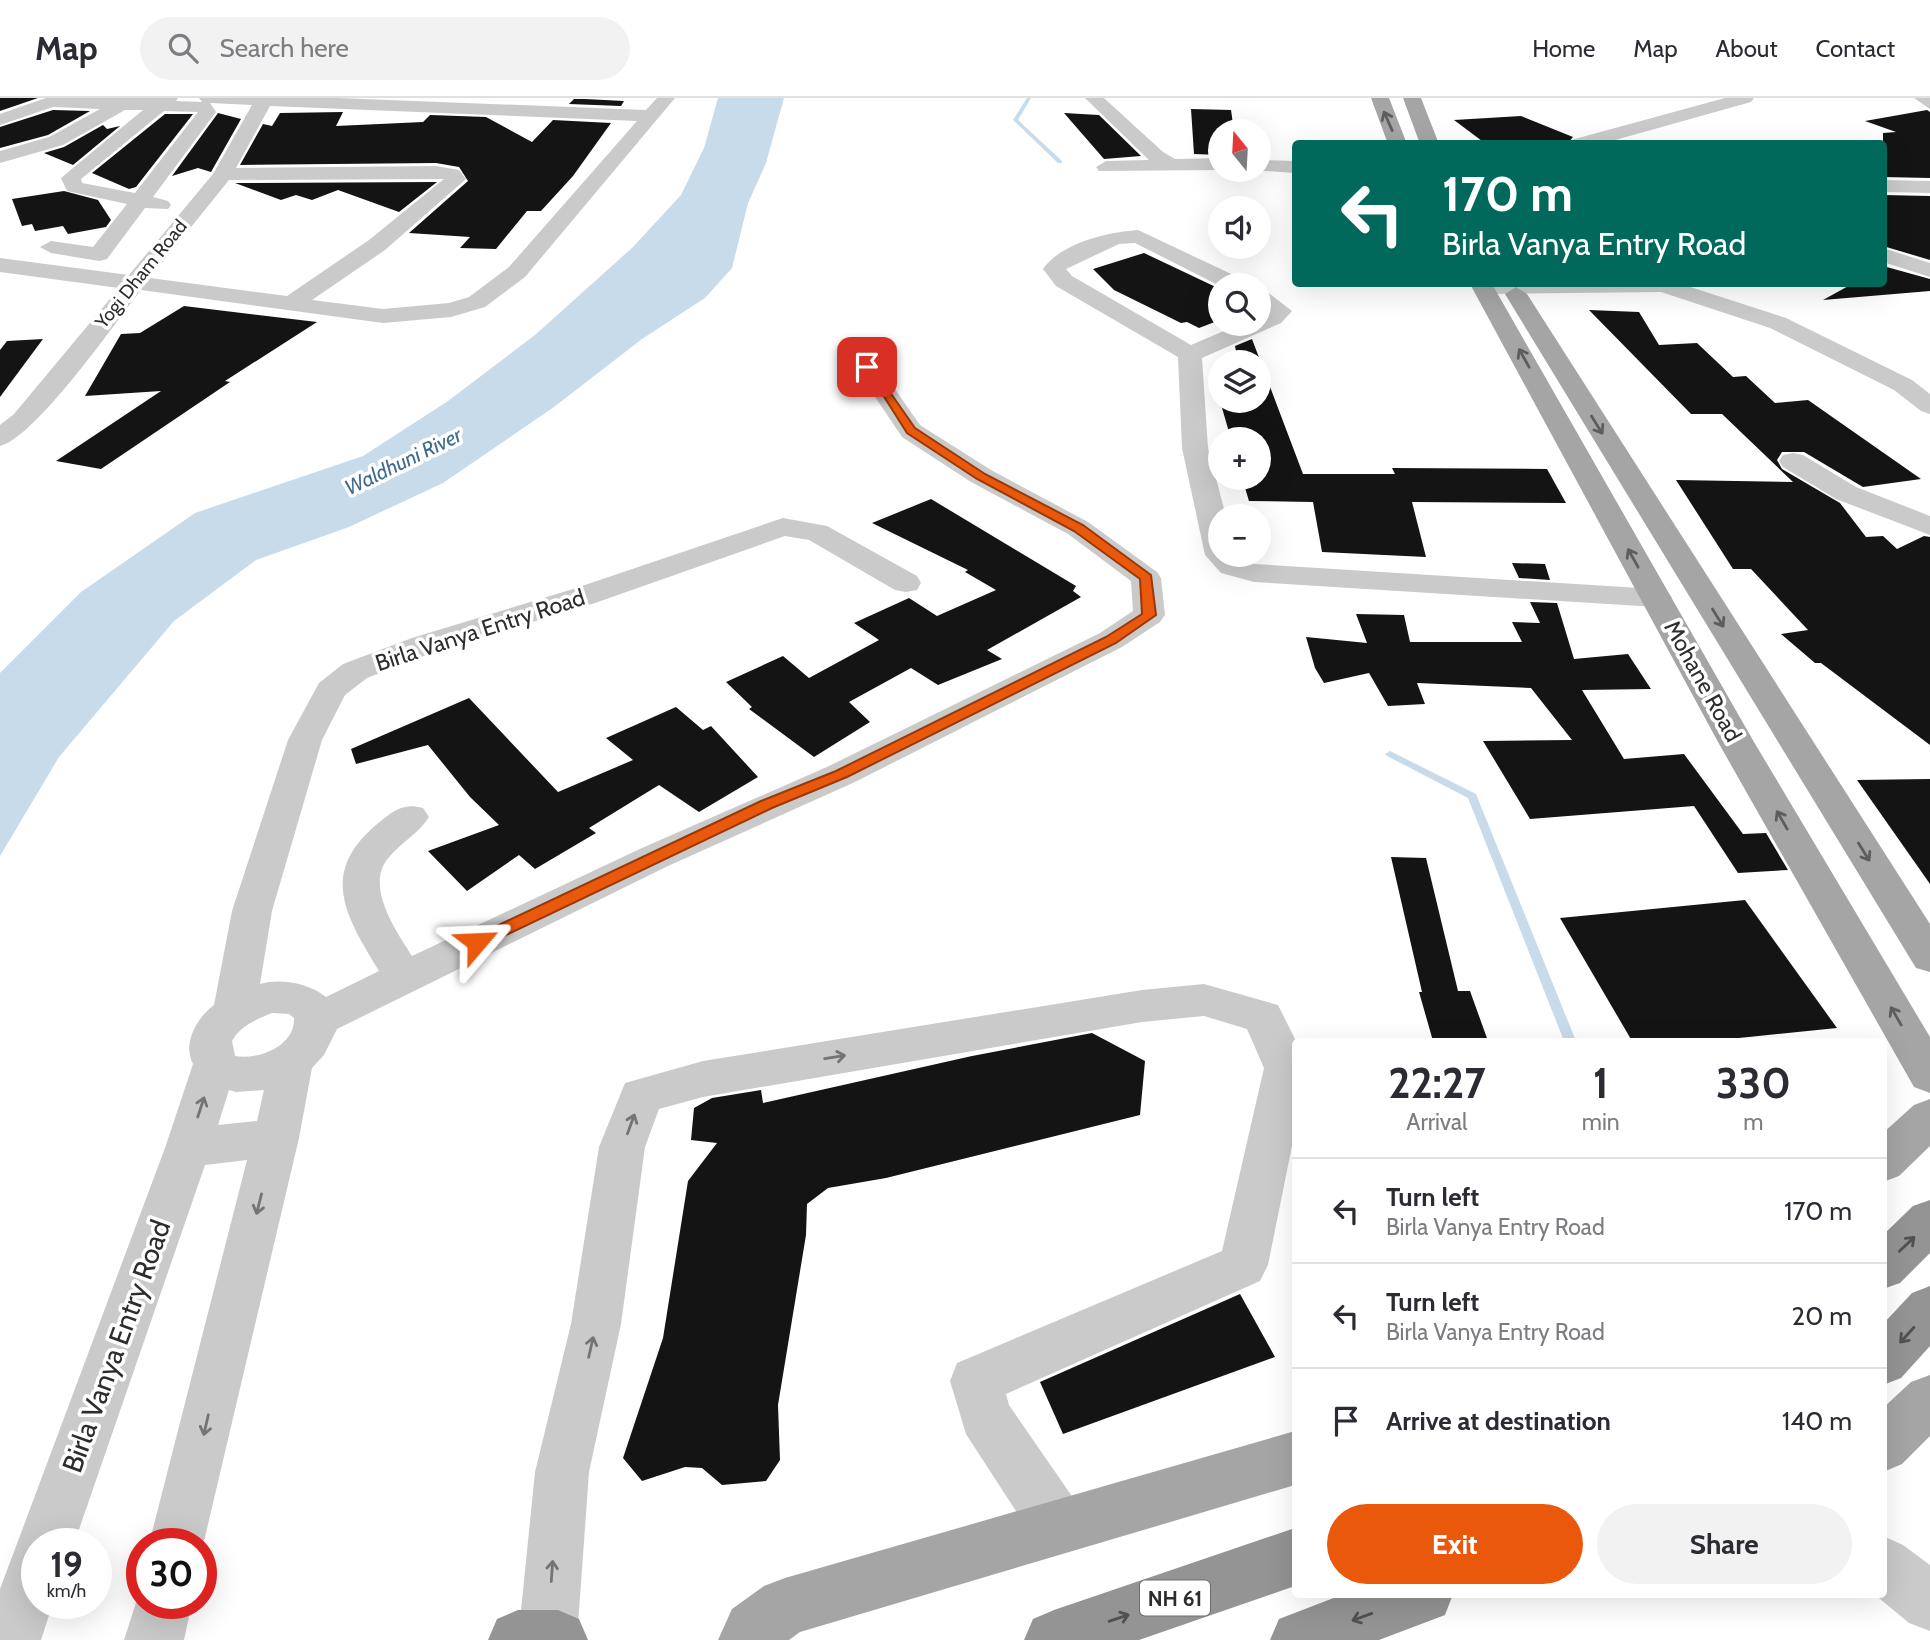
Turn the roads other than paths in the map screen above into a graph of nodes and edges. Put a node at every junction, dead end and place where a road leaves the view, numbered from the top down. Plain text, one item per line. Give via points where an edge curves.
1 (208, 98) edge
2 (666, 98) edge
3 (1094, 98) edge
4 (1380, 98) edge
5 (1412, 98) edge
6 (1745, 98) edge
7 (1923, 98) edge
8 (130, 100) edge
9 (264, 100) edge
10 (165, 101) edge
11 (1930, 104) edge
12 (651, 116) junction
13 (0, 120) edge
14 (1396, 140) edge
15 (1428, 140) edge
16 (1592, 140) edge
17 (0, 158) edge
18 (1168, 163) junction
19 (1208, 164) edge
20 (1271, 166) edge
21 (1106, 167) dead end
22 (1292, 167) edge
23 (223, 174) junction
24 (1887, 186) edge
25 (1930, 187) edge
26 (134, 209) junction
27 (191, 213) junction
28 (25, 243) dead end
29 (1887, 256) edge
30 (0, 265) edge
31 (1930, 270) edge
32 (1212, 273) edge
33 (133, 283) junction
34 (1497, 287) edge
35 (1497, 287) edge
36 (1669, 287) edge
37 (291, 304) junction
38 (1271, 305) edge
39 (1271, 319) edge
40 (1232, 336) edge
41 (1190, 354) junction
42 (867, 367) dead end
43 (1930, 406) edge
44 (0, 438) edge
45 (1793, 461) dead end
46 (1208, 504) edge
47 (1930, 526) edge
48 (1231, 567) edge
49 (906, 583) dead end
50 (1656, 598) junction
51 (410, 817) dead end
52 (1930, 957) edge
53 (404, 978) junction
54 (234, 1011) junction
55 (316, 1020) junction
56 (292, 1059) junction
57 (214, 1066) junction
58 (1930, 1076) edge
59 (1930, 1118) edge
60 (276, 1138) junction
61 (188, 1148) junction
62 (1887, 1158) edge
63 (1930, 1221) edge
64 (1887, 1263) edge
65 (1930, 1309) edge
66 (1887, 1357) edge
67 (1930, 1401) edge
68 (1887, 1441) edge
69 (1292, 1459) edge
70 (1058, 1525) junction
71 (51, 1528) edge
72 (181, 1528) edge
73 (1292, 1558) edge
74 (1887, 1568) edge
75 (1413, 1598) edge
76 (1930, 1602) edge
77 (21, 1610) edge
78 (159, 1619) edge
79 (10, 1640) edge
80 (154, 1640) edge
81 (541, 1640) edge
82 (748, 1640) edge
83 (1054, 1640) edge
84 (1300, 1640) edge

1 - 9 street
2 - 12 street
3 - 18 street
14 -> 4 main road
5 - 15 main road
6 - 16 street
7 - 11 street
8 - 10 street
8 - 13 street via 53,102
8 - 17 street via 57,142
9 - 12 street
9 - 23 street, Yogi Dham Road
10 - 26 street via 204,107 207,112
10 - 26 street via 71,178 80,190
12 - 37 street via 517,272 477,302 451,310 383,316
18 - 19 street
18 - 21 street
20 - 22 street
23 - 27 street, Yogi Dham Road
23 - 37 street via 436,172 456,179 377,244
24 - 25 street
26 - 27 street
26 - 28 street via 99,254
27 - 33 street, Yogi Dham Road
29 - 31 street
30 - 33 street
32 - 41 street via 1138,236 1115,238 1063,260 1054,269 1064,281
33 - 37 street
33 - 44 street, Yogi Dham Road via 23,420
50 -> 34 main road, Mohane Road
35 -> 52 main road, Mohane Road
36 - 43 street via 1778,323 1903,385
38 - 39 street via 1280,311
40 - 41 street
41 - 46 street via 1195,448
42 - 53 street via 911,431 981,476 1078,528 1146,578 1149,615 1111,640 842,774 766,805
45 - 47 street via 1846,493
48 - 50 street via 1254,573
49 - 54 street, Birla Vanya Entry Road via 817,532 783,527 355,671 331,690 305,740 252,911
58 -> 50 main road, Mohane Road
51 - 53 street via 371,852 359,885 363,904
53 - 55 street
54 - 55 street via 251,1002 287,996 302,1000
54 - 57 street via 212,1032 209,1056
55 - 56 street via 311,1040
56 - 57 street via 256,1075 239,1076
56 - 60 street
61 -> 57 street, Birla Vanya Entry Road
59 - 62 main road
60 - 61 street
60 -> 72 street
61 - 71 street, Birla Vanya Entry Road
64 -> 63 highway
65 -> 66 highway
67 - 68 main road
69 - 70 main road
81 -> 70 street via 562,1472 596,1324 622,1147 641,1096 703,1079 1142,1006 1203,1000 1263,1017 1286,1068 1243,1265 976,1381 985,1416
70 - 82 main road via 785,1607 753,1630
83 -> 73 highway, NH 61
74 - 76 street
75 -> 84 highway
77 - 79 street
78 - 80 street

